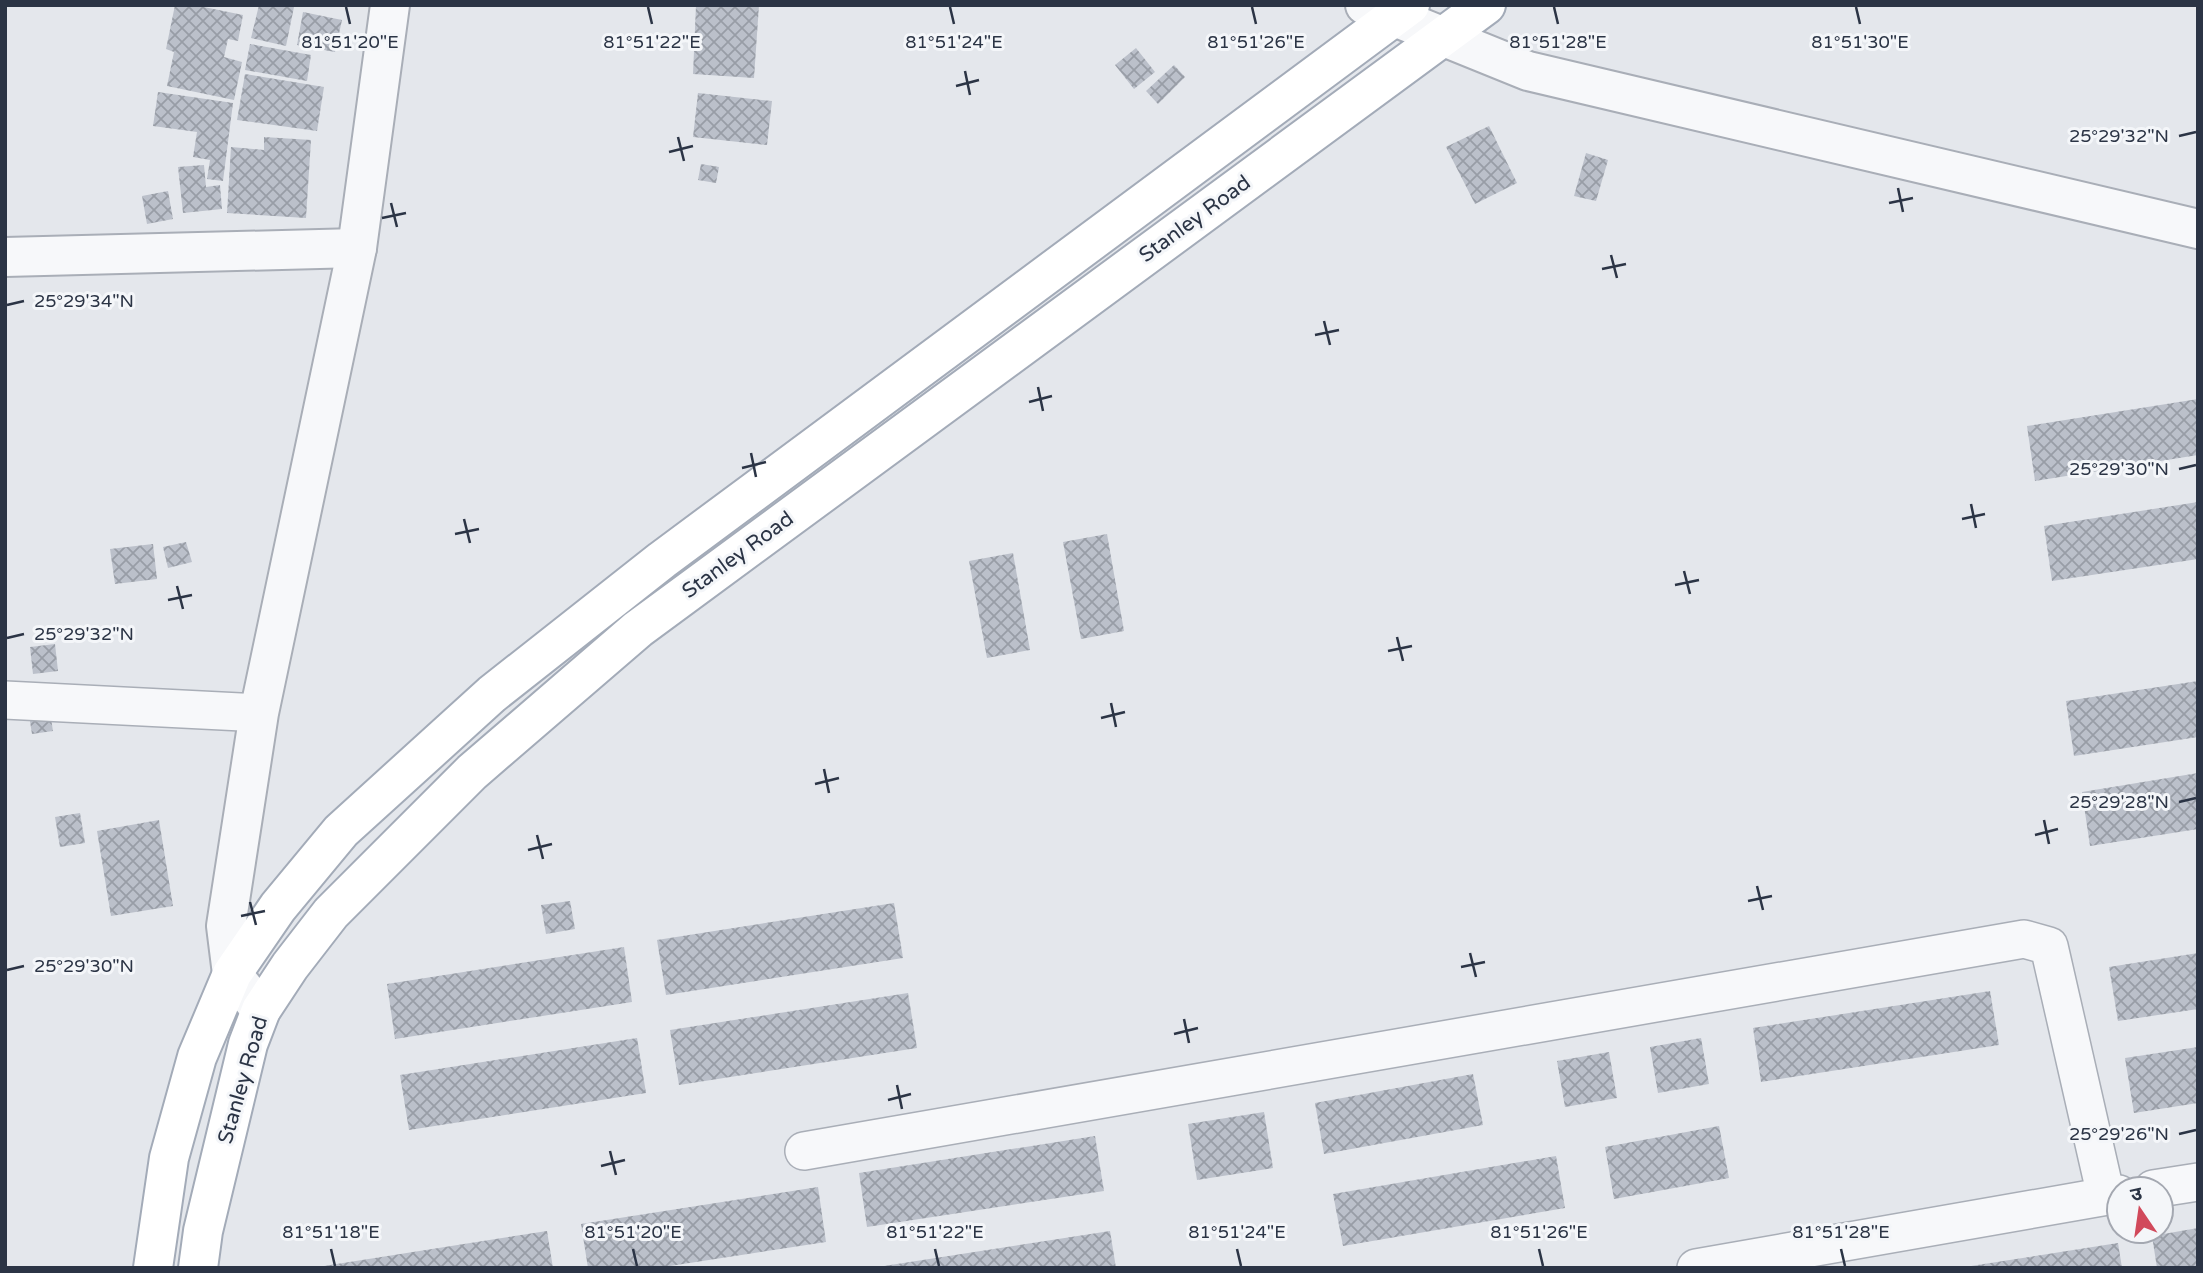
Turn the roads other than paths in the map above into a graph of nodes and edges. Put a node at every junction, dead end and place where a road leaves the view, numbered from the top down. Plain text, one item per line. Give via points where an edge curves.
1 (390, 5) edge
2 (1486, 5) edge
3 (1389, 9) edge
4 (1441, 38) junction
5 (2198, 229) edge
6 (357, 248) junction
7 (5, 257) edge
8 (5, 700) edge
9 (259, 713) junction
10 (232, 974) junction
11 (261, 1010) junction
12 (804, 1152) dead end
13 (2108, 1175) edge
14 (2198, 1182) edge
15 (2175, 1186) edge
16 (2105, 1196) edge
17 (153, 1268) edge
18 (198, 1268) edge
19 (1696, 1268) edge

1 - 6 street
2 - 4 main road, Stanley Road
3 - 4 street
3 - 10 main road, Stanley Road via 492,694 341,831 278,907
4 - 5 street via 1528,71
4 - 11 main road, Stanley Road via 638,629 472,772 341,903
6 - 7 street
6 - 9 street
8 - 9 street
9 - 10 street via 226,926
10 - 11 street
10 - 17 main road, Stanley Road via 197,1057 169,1158
11 - 18 main road, Stanley Road via 245,1057
12 - 13 street via 2024,939 2049,946
14 - 15 street
16 - 19 street

